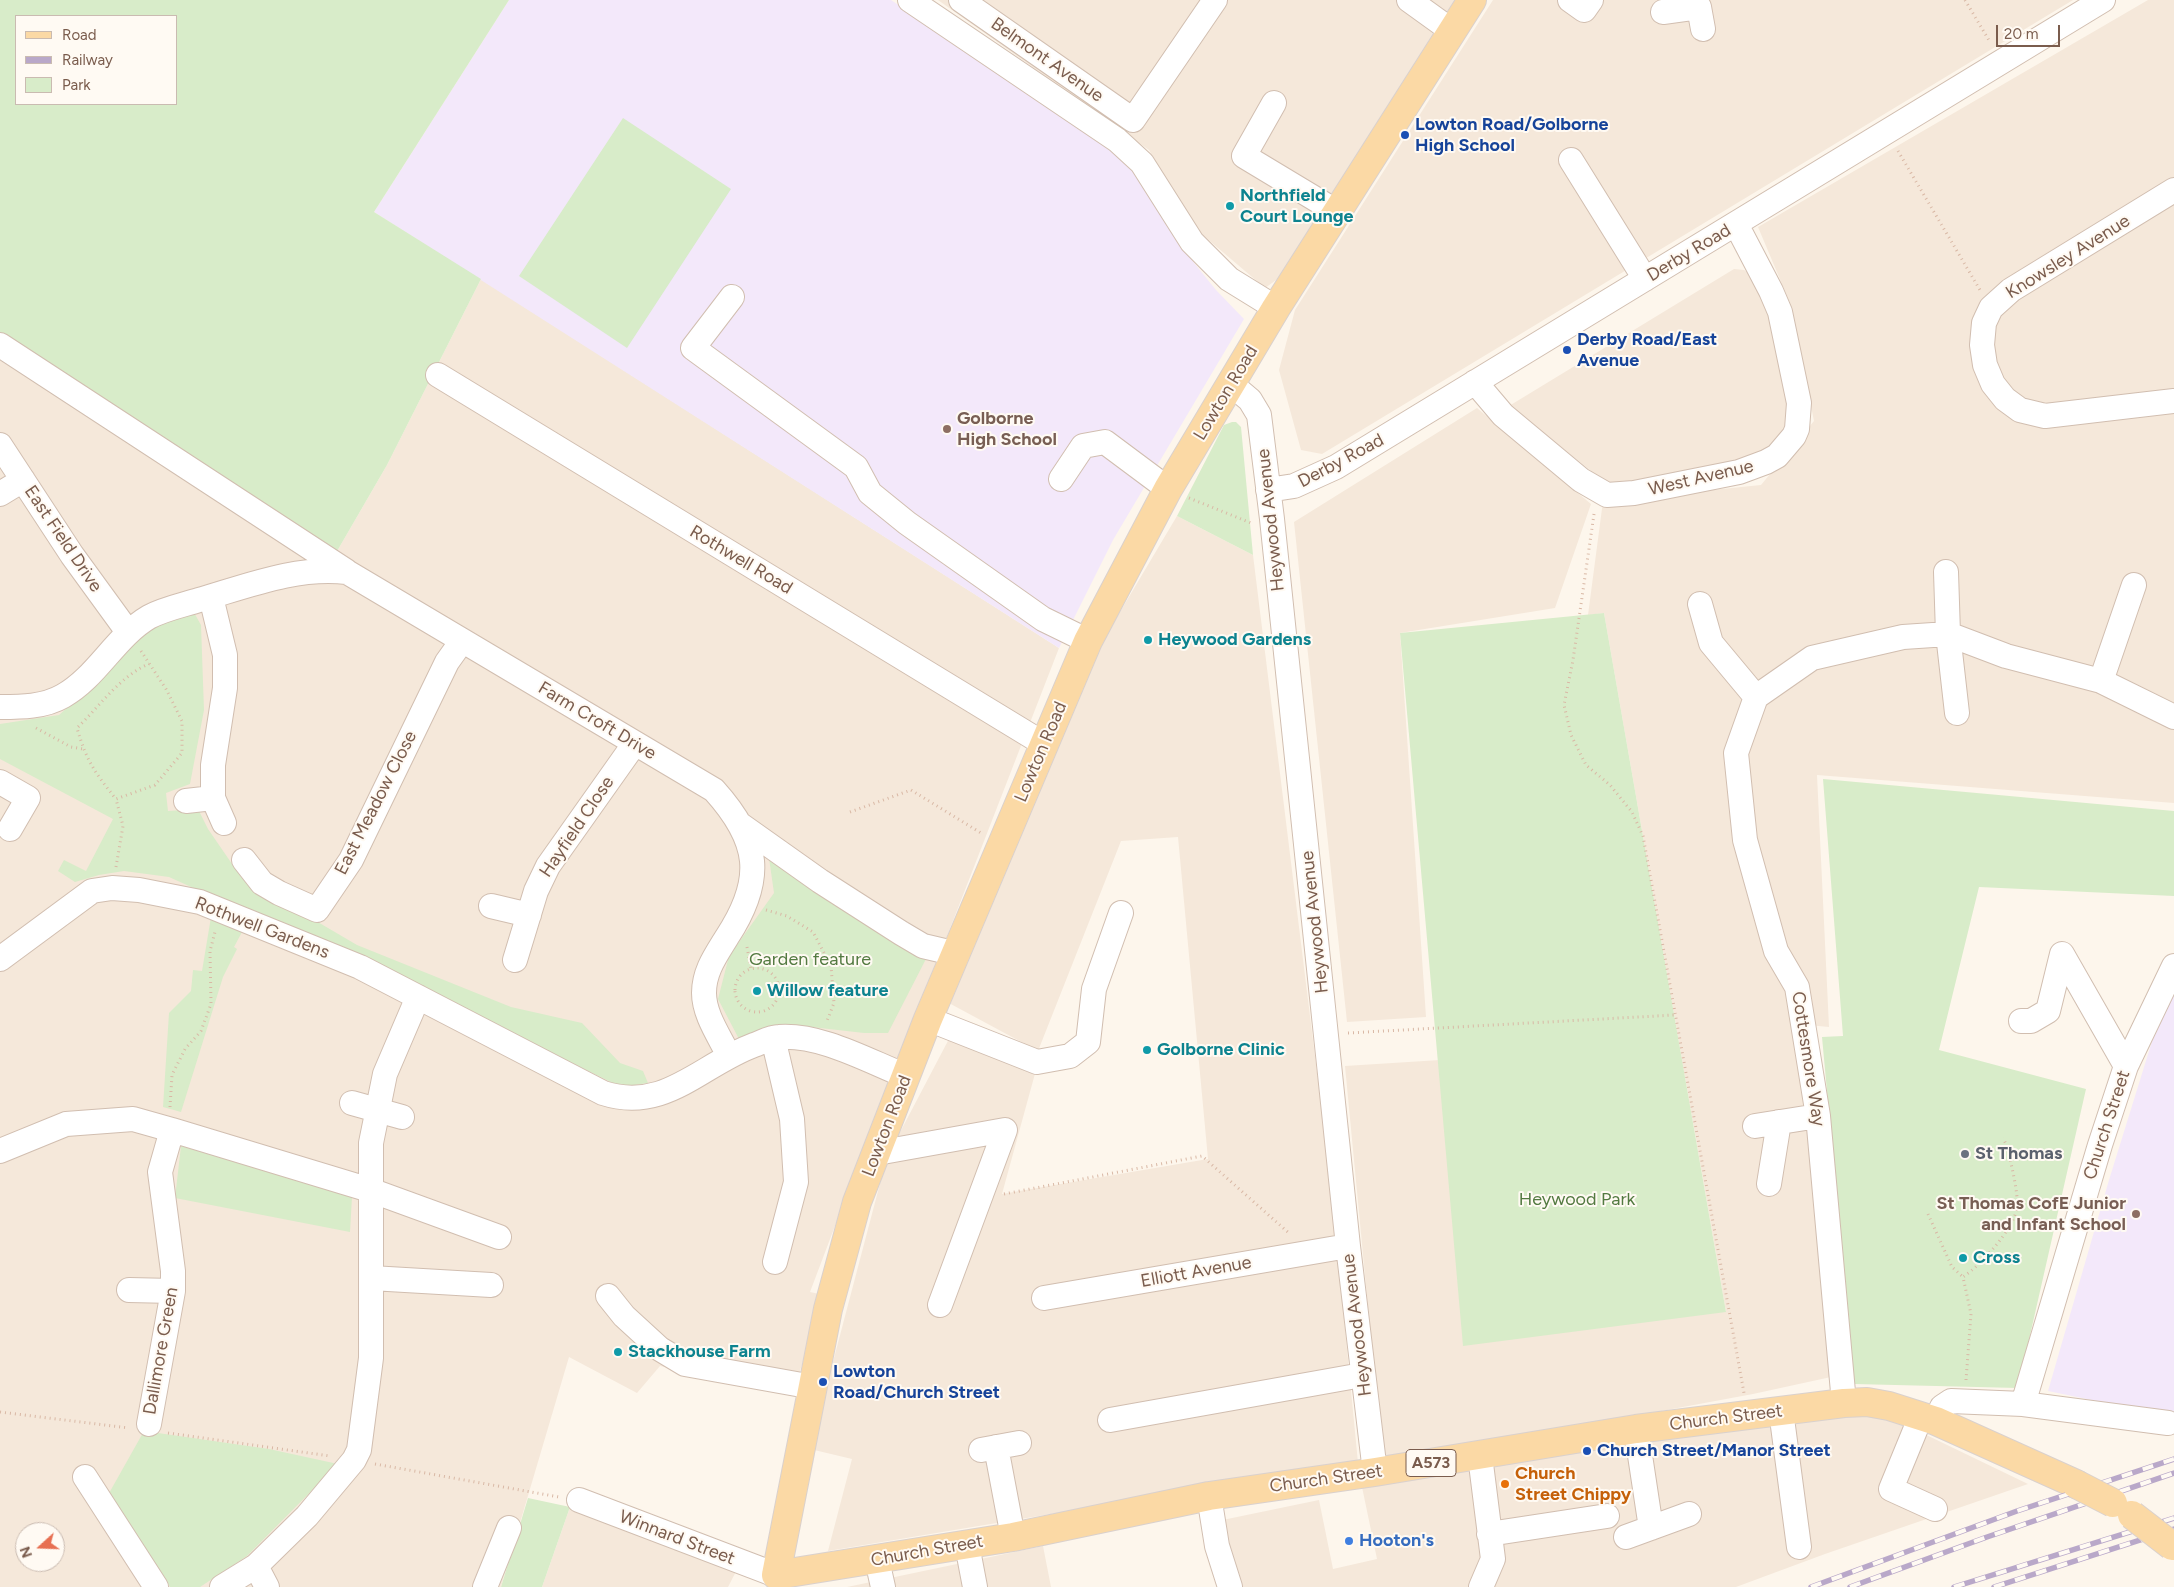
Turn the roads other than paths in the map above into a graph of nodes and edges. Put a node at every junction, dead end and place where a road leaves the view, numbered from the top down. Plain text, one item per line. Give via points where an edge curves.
1 (910, 0) edge
2 (961, 0) edge
3 (1215, 0) edge
4 (1409, 0) edge
5 (1472, 0) edge
6 (1570, 0) edge
7 (1591, 0) edge
8 (2103, 0) edge
9 (1663, 12) dead end
10 (1700, 12) edge
11 (1452, 31) junction
12 (1274, 103) dead end
13 (1571, 160) dead end
14 (2174, 190) edge
15 (1337, 212) junction
16 (1736, 224) junction
17 (1645, 279) junction
18 (732, 297) dead end
19 (1276, 308) junction
20 (0, 345) edge
21 (438, 376) dead end
22 (1475, 382) junction
23 (1231, 384) junction
24 (2174, 401) edge
25 (0, 444) edge
26 (1061, 479) dead end
27 (23, 480) junction
28 (1168, 489) junction
29 (1268, 490) junction
30 (0, 494) edge
31 (347, 572) junction
32 (1946, 572) dead end
33 (2134, 585) dead end
34 (211, 597) junction
35 (1700, 604) dead end
36 (128, 632) junction
37 (1948, 634) junction
38 (462, 641) junction
39 (1088, 641) junction
40 (2101, 681) junction
41 (1756, 697) junction
42 (0, 707) edge
43 (1957, 713) dead end
44 (2174, 717) edge
45 (635, 743) junction
46 (1044, 744) junction
47 (0, 782) edge
48 (214, 798) junction
49 (186, 801) dead end
50 (224, 823) dead end
51 (741, 825) junction
52 (10, 829) dead end
53 (244, 860) dead end
54 (491, 906) dead end
55 (1121, 912) dead end
56 (529, 915) junction
57 (957, 954) junction
58 (0, 959) edge
59 (515, 960) dead end
60 (2174, 966) edge
61 (418, 997) junction
62 (928, 1019) junction
63 (2021, 1021) dead end
64 (773, 1038) junction
65 (729, 1056) junction
66 (2126, 1066) junction
67 (906, 1076) junction
68 (352, 1103) dead end
69 (378, 1110) junction
70 (1818, 1116) junction
71 (402, 1117) dead end
72 (1779, 1122) junction
73 (1755, 1126) dead end
74 (172, 1130) junction
75 (0, 1150) edge
76 (877, 1153) junction
77 (1769, 1184) dead end
78 (370, 1190) junction
79 (499, 1237) dead end
80 (1348, 1246) junction
81 (775, 1262) dead end
82 (371, 1278) junction
83 (491, 1285) dead end
84 (129, 1290) dead end
85 (173, 1291) junction
86 (608, 1296) dead end
87 (1044, 1298) dead end
88 (940, 1305) dead end
89 (1362, 1375) junction
90 (813, 1388) junction
91 (1844, 1403) junction
92 (2022, 1404) junction
93 (1781, 1411) junction
94 (1928, 1419) junction
95 (1110, 1420) dead end
96 (2168, 1423) dead end
97 (146, 1428) road end
98 (1636, 1429) junction
99 (1019, 1442) dead end
100 (1480, 1456) junction
101 (1375, 1472) junction
102 (85, 1477) dead end
103 (1209, 1496) junction
104 (579, 1500) road end
105 (1935, 1508) dead end
106 (1689, 1514) dead end
107 (1607, 1516) dead end
108 (509, 1528) dead end
109 (1651, 1528) junction
110 (1489, 1534) junction
111 (1013, 1537) junction
112 (1626, 1537) dead end
113 (967, 1545) junction
114 (1799, 1546) dead end
115 (2173, 1546) edge
116 (877, 1560) junction
117 (256, 1566) junction
118 (155, 1580) edge
119 (769, 1581) edge
120 (222, 1587) edge
121 (267, 1587) edge
122 (485, 1587) edge
123 (883, 1587) edge
124 (975, 1587) edge
125 (1230, 1587) edge
126 (1480, 1587) edge

1 - 19 street via 1117,140 1142,163 1192,242 1228,278
2 - 3 street, Belmont Avenue via 1133,120
4 - 11 street
5 - 11 main road, Lowton Road
6 - 7 street via 1584,10
8 - 16 street, Derby Road
9 - 10 street
11 - 15 main road, Lowton Road
12 - 15 street via 1244,156
13 - 17 street
14 - 24 street, Knowsley Avenue via 2011,290 1991,308 1984,323 1982,345 1985,365 1993,384 2020,410 2046,416
15 - 19 main road, Lowton Road
16 - 17 street, Derby Road
16 - 22 street, West Avenue via 1780,312 1799,403 1798,429 1777,456 1739,472 1607,495 1581,480 1503,415
17 - 22 street, Derby Road
18 - 39 street via 693,348 856,467 870,493 907,523 1043,619
19 - 23 main road, Lowton Road
20 - 31 street
21 - 46 street, Rothwell Road
22 - 29 street, Derby Road via 1336,467 1294,486
23 - 28 main road, Lowton Road
23 - 29 street, Heywood Avenue via 1250,400 1259,415
25 - 27 street, East Field Drive
26 - 28 street via 1083,446 1105,442
27 - 30 street
27 - 36 street, East Field Drive
28 - 39 main road, Lowton Road
29 - 80 street, Heywood Avenue
31 - 34 street, Farm Croft Drive via 304,572
31 - 38 street, Farm Croft Drive
32 - 37 street
33 - 40 street
34 - 36 street, Farm Croft Drive via 150,616
34 - 48 street via 225,655 225,683 213,766
35 - 41 street via 1711,643
36 - 42 street, Farm Croft Drive via 78,686 62,697 22,707
37 - 40 street via 2006,656
37 - 41 street via 1903,637 1812,658
37 - 43 street
38 - 45 street, Farm Croft Drive
38 - 53 street, East Meadow Close via 447,662 351,860 317,910 262,883
39 - 46 main road, Lowton Road
40 - 44 street
41 - 70 street, Cottesmore Way via 1736,753 1745,840 1776,951 1797,987
45 - 51 street, Farm Croft Drive via 714,790
45 - 56 street, Hayfield Close via 548,866 536,890
46 - 57 main road, Lowton Road
47 - 52 street via 28,798
48 - 49 street
48 - 50 street
51 - 57 street via 901,933 923,946
51 - 65 street, Farm Croft Drive via 751,852 752,884 741,916 710,964 704,993 706,1009
54 - 56 street
55 - 62 street via 1094,989 1088,1042 1070,1056 1037,1062
56 - 59 street, Hayfield Close
57 - 62 main road, Lowton Road
58 - 61 street, Rothwell Gardens via 92,892 112,888 139,890 200,902 222,910 360,967
60 - 66 street, Church Street
61 - 65 street, Rothwell Gardens via 618,1098 661,1094 679,1087
61 - 69 street via 385,1074
62 - 67 main road, Lowton Road
63 - 66 street via 2031,1021 2048,1011 2062,954
64 - 65 street, Rothwell Gardens
64 - 67 street via 804,1038 819,1042
64 - 81 street via 801,1121 796,1182
66 - 92 street, Church Street
67 - 76 main road, Lowton Road
68 - 69 street
69 - 71 street
69 - 78 street via 371,1143
70 - 72 street
70 - 91 street, Cottesmore Way
72 - 73 street
72 - 77 street
74 - 75 street via 133,1119 66,1124
74 - 78 street
74 - 85 street, Dallimore Green via 160,1172 174,1271
76 - 88 street via 1005,1130
76 - 90 main road, Lowton Road via 857,1202 828,1309
78 - 79 street
78 - 82 street
80 - 87 street, Elliott Avenue
80 - 89 street, Heywood Avenue
82 - 83 street
82 - 117 street via 371,1358 359,1450 306,1516
84 - 85 street
85 - 97 street, Dallimore Green
86 - 90 street via 624,1316 660,1349 685,1364
89 - 95 street
89 - 101 street, Heywood Avenue
90 - 119 main road, Lowton Road
91 - 93 main road, Church Street / A573
91 - 94 main road, Church Street / A573 via 1867,1402 1889,1406
92 - 94 street via 1964,1400 1946,1403
92 - 96 street
93 - 98 main road, Church Street / A573
93 - 114 street
94 - 105 street via 1891,1489
94 - 115 main road, Church Street / A573, bridge via 2076,1484 2123,1509
98 - 100 main road, Church Street / A573
98 - 109 street
99 - 111 street via 989,1449
100 - 101 main road, Church Street / A573
100 - 110 street
101 - 103 main road, Church Street / A573
102 - 118 street
103 - 111 main road, Church Street / A573
103 - 125 street via 1217,1546
104 - 119 street, Winnard Street
106 - 109 street
107 - 110 street
108 - 122 street
109 - 112 street
110 - 126 street via 1493,1559
111 - 113 main road, Church Street / A573
113 - 116 main road, Church Street / A573
113 - 124 street
116 - 119 main road, Church Street / A573
116 - 123 street
117 - 120 street
117 - 121 street

